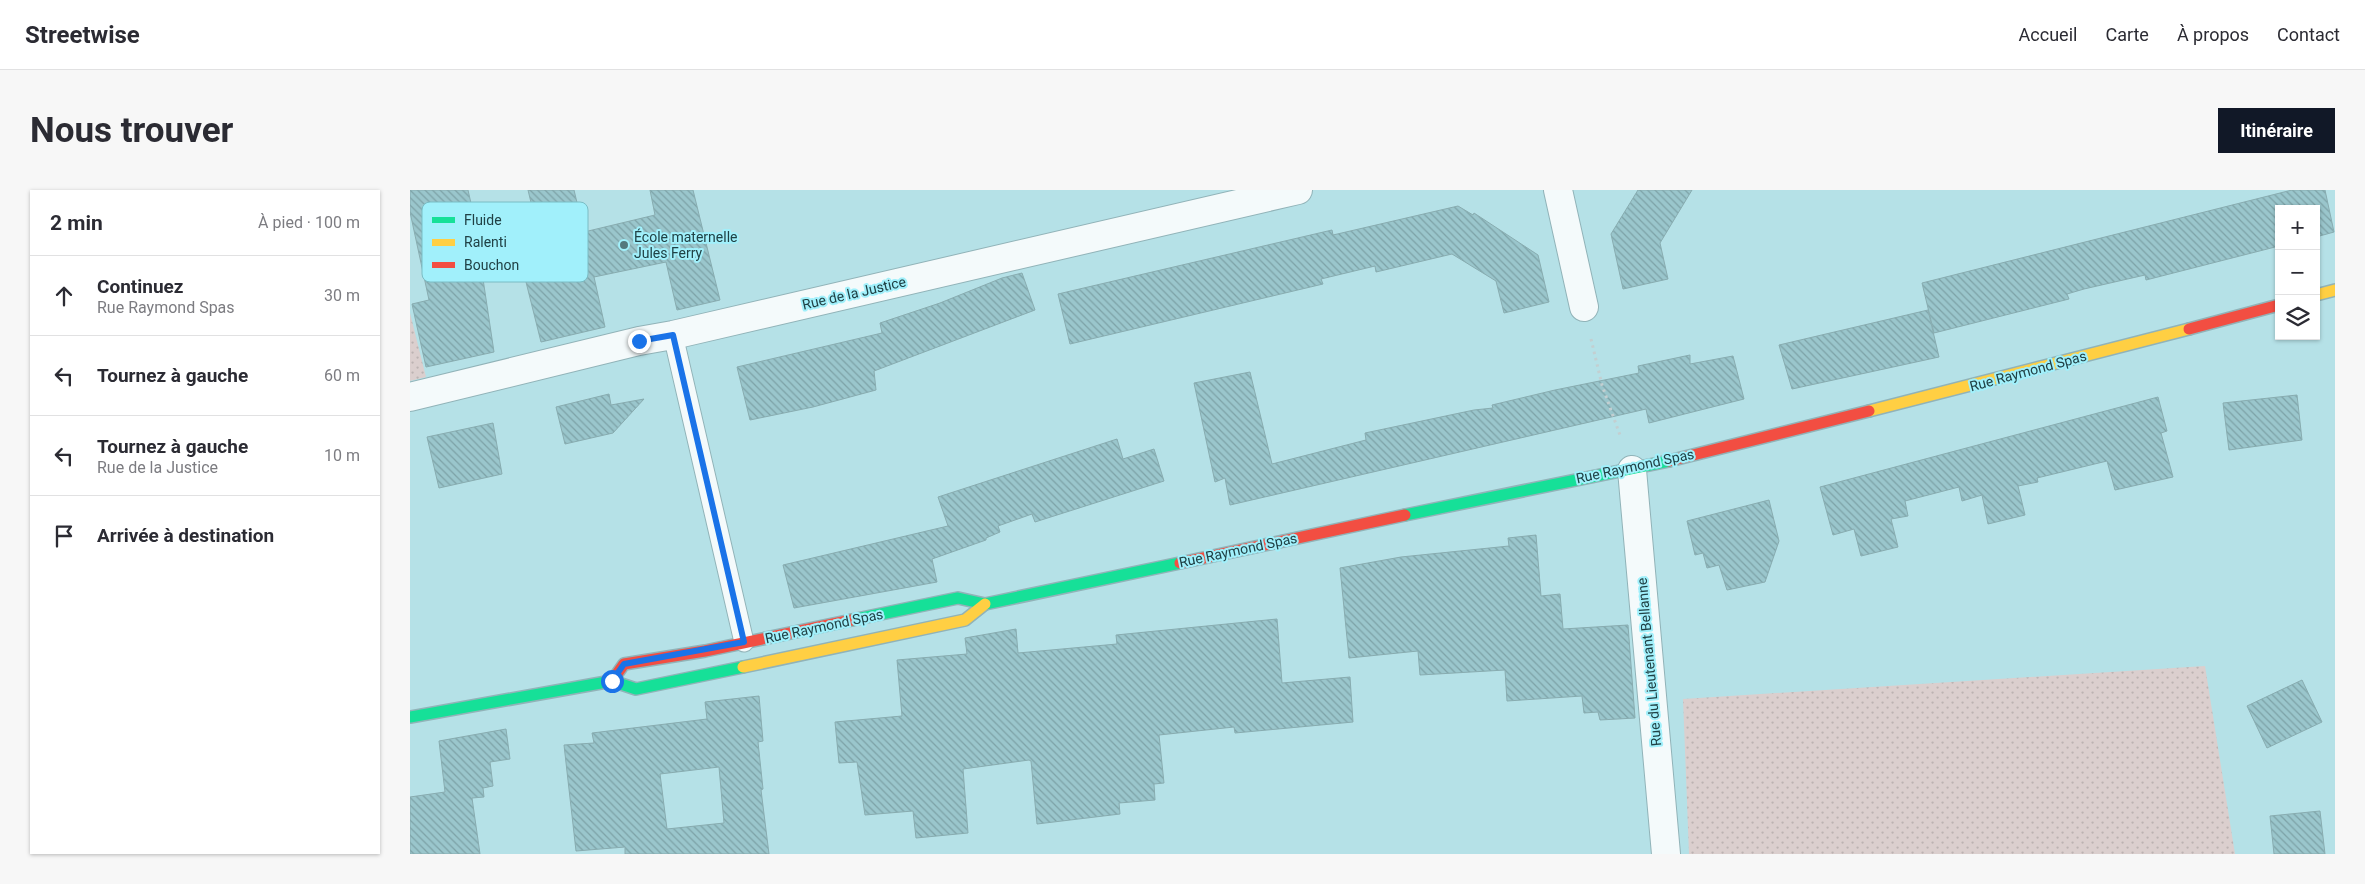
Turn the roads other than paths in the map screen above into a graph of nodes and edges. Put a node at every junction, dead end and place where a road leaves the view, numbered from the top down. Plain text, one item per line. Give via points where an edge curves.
1 (1298, 190) edge
2 (1558, 190) edge
3 (2335, 290) edge
4 (2320, 294) edge
5 (2275, 306) edge
6 (1584, 307) road end
7 (673, 335) junction
8 (410, 397) edge
9 (1632, 470) junction
10 (985, 604) junction
11 (747, 653) junction
12 (612, 681) junction
13 (410, 717) edge
14 (1666, 854) edge

1 - 7 street, Rue de la Justice
2 - 6 street
3 - 4 street
5 - 9 street, Rue Raymond Spas via 2001,379
7 - 8 street, Rue de la Justice
7 - 11 lane
9 - 10 street, Rue Raymond Spas via 1574,479
9 - 14 street, Rue du Lieutenant Bellanne
10 - 11 street, Rue Raymond Spas via 958,598
10 - 11 street, Rue Raymond Spas via 965,620
11 - 12 street, Rue Raymond Spas via 636,689
11 - 12 street, Rue Raymond Spas via 624,664
12 - 13 street, Rue Raymond Spas

